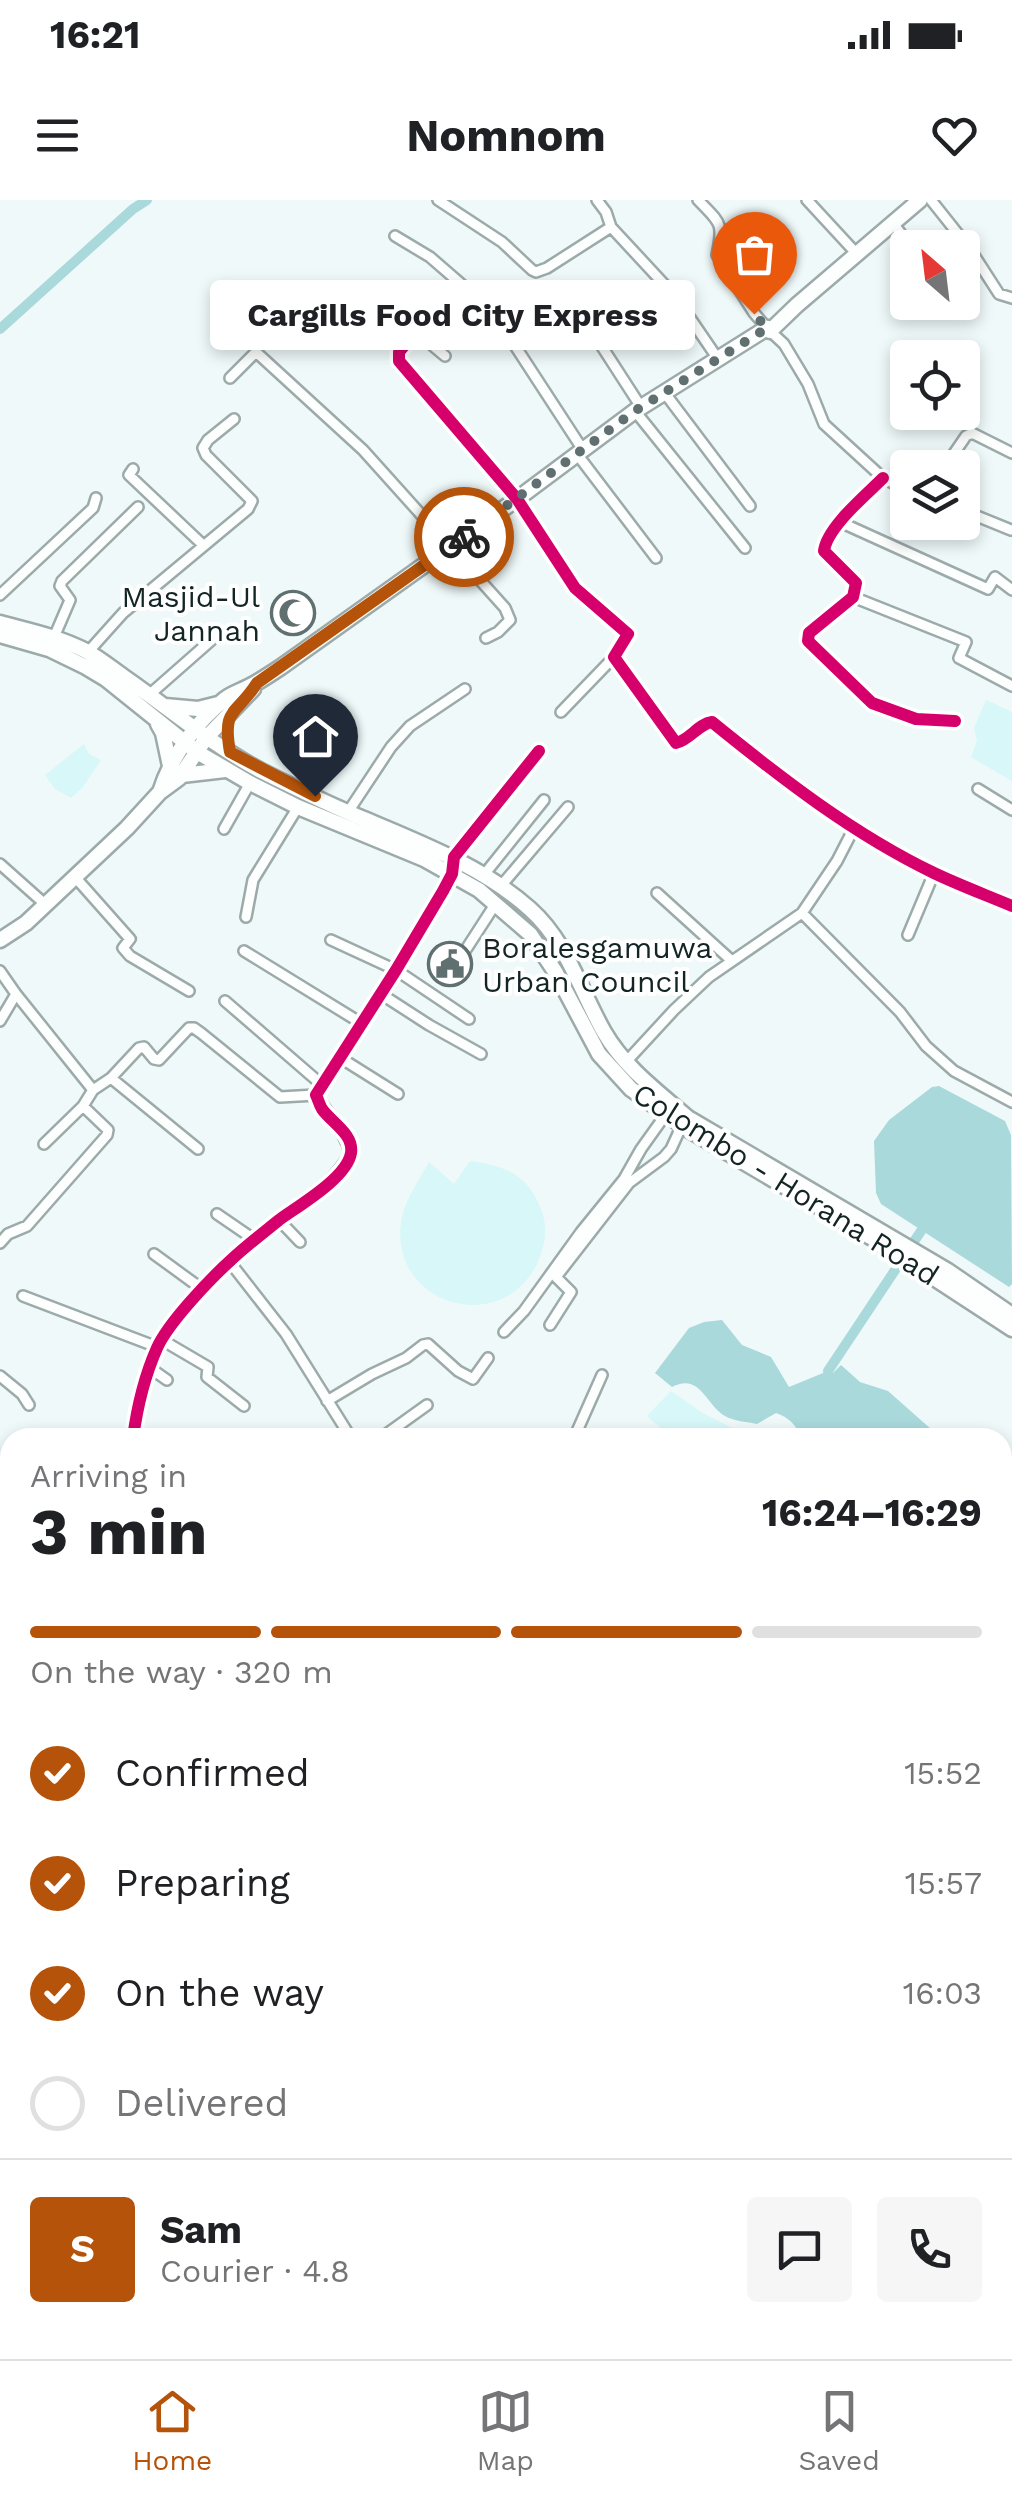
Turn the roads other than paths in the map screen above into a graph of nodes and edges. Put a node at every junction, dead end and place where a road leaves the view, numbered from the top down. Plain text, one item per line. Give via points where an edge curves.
1 (438, 200) edge
2 (598, 200) edge
3 (698, 200) edge
4 (807, 200) edge
5 (931, 200) edge
6 (911, 202) edge
7 (892, 222) junction
8 (610, 227) junction
9 (898, 230) edge
10 (395, 236) dead end
11 (856, 253) junction
12 (1012, 298) edge
13 (383, 304) dead end
14 (579, 312) dead end
15 (769, 329) junction
16 (415, 333) junction
17 (445, 356) dead end
18 (718, 359) junction
19 (230, 378) dead end
20 (664, 392) junction
21 (638, 409) junction
22 (234, 419) dead end
23 (956, 450) edge
24 (580, 452) junction
25 (1012, 453) edge
26 (133, 468) dead end
27 (883, 478) junction
28 (890, 482) edge
29 (96, 498) dead end
30 (517, 500) junction
31 (750, 506) dead end
32 (138, 507) dead end
33 (980, 517) edge
34 (840, 522) junction
35 (1011, 530) edge
36 (203, 544) junction
37 (448, 548) junction
38 (745, 548) dead end
39 (656, 558) dead end
40 (1012, 590) edge
41 (0, 595) edge
42 (852, 598) junction
43 (0, 623) edge
44 (0, 635) edge
45 (216, 636) dead end
46 (486, 638) dead end
47 (52, 643) junction
48 (88, 652) junction
49 (614, 657) junction
50 (1012, 686) edge
51 (465, 689) dead end
52 (149, 694) junction
53 (164, 706) junction
54 (226, 708) junction
55 (560, 712) dead end
56 (154, 720) junction
57 (955, 722) dead end
58 (196, 741) junction
59 (230, 752) junction
60 (539, 752) dead end
61 (176, 770) junction
62 (226, 770) junction
63 (250, 784) junction
64 (978, 789) dead end
65 (544, 800) dead end
66 (298, 807) junction
67 (568, 807) dead end
68 (1012, 810) edge
69 (348, 812) junction
70 (854, 828) junction
71 (224, 830) dead end
72 (454, 857) junction
73 (0, 864) edge
74 (934, 873) junction
75 (452, 874) junction
76 (74, 876) junction
77 (484, 876) junction
78 (500, 887) junction
79 (657, 894) dead end
80 (496, 903) junction
81 (46, 905) junction
82 (1012, 906) edge
83 (802, 913) junction
84 (246, 917) dead end
85 (908, 935) dead end
86 (0, 940) edge
87 (331, 940) dead end
88 (244, 950) dead end
89 (732, 961) junction
90 (454, 968) dead end
91 (396, 970) junction
92 (0, 971) edge
93 (189, 991) dead end
94 (16, 994) junction
95 (381, 994) junction
96 (225, 1002) dead end
97 (470, 1019) dead end
98 (0, 1021) edge
99 (362, 1023) junction
100 (481, 1054) dead end
101 (340, 1058) junction
102 (626, 1062) junction
103 (111, 1078) junction
104 (318, 1089) junction
105 (93, 1090) junction
106 (398, 1094) dead end
107 (1012, 1102) edge
108 (83, 1106) junction
109 (666, 1114) junction
110 (682, 1125) junction
111 (44, 1144) dead end
112 (198, 1149) dead end
113 (217, 1214) dead end
114 (279, 1220) junction
115 (255, 1240) junction
116 (300, 1242) dead end
117 (0, 1243) edge
118 (896, 1246) junction
119 (154, 1254) dead end
120 (918, 1260) junction
121 (229, 1261) junction
122 (202, 1289) junction
123 (22, 1296) dead end
124 (1012, 1315) edge
125 (550, 1325) dead end
126 (1012, 1329) edge
127 (504, 1332) dead end
128 (159, 1344) junction
129 (488, 1358) dead end
130 (150, 1368) junction
131 (602, 1375) dead end
132 (0, 1376) edge
133 (167, 1380) dead end
134 (327, 1401) junction
135 (28, 1405) dead end
136 (427, 1405) dead end
137 (244, 1406) dead end
138 (134, 1428) edge
139 (344, 1428) edge
140 (395, 1428) edge
141 (578, 1428) edge

1 - 8 street via 536,272
2 - 8 street
3 - 15 street via 720,224 718,254
4 - 11 street
5 - 12 street via 999,294
6 - 7 main road
7 - 9 street
7 - 11 main road
8 - 18 street via 674,296
10 - 24 street via 483,303
11 - 15 main road
13 - 16 street
14 - 21 street
15 - 18 main road
15 - 27 street via 808,384 824,424
16 - 17 street
16 - 30 street via 399,361
18 - 20 main road
19 - 37 street via 256,352 363,450
20 - 21 main road
20 - 31 street
21 - 24 main road
21 - 38 street
22 - 36 street via 203,448 252,501
23 - 25 street via 972,434
24 - 30 main road
24 - 39 street
26 - 36 street via 129,474
27 - 28 street
27 - 34 street
29 - 41 street
30 - 37 main road
30 - 49 street via 575,588 628,634
32 - 47 street via 62,581 70,600
33 - 35 street
34 - 40 street via 988,589 995,577
34 - 42 street via 824,550 856,583
36 - 48 street
37 - 46 street via 505,608 509,618
37 - 54 main road via 229,696
42 - 50 street via 966,642 959,658
42 - 57 street via 809,633 808,641 872,703 916,719
43 - 47 main road
44 - 47 main road
45 - 52 street
47 - 48 main road
47 - 56 main road
48 - 52 main road
49 - 55 street
49 - 70 street via 676,743 712,722
51 - 69 street via 390,747
52 - 53 main road
53 - 54 main road
53 - 58 main road
54 - 58 main road
54 - 59 main road
56 - 58 main road
56 - 61 main road
58 - 59 main road, Colombo - Horana Road
58 - 61 main road
58 - 62 main road, Colombo - Horana Road
59 - 69 main road, Colombo - Horana Road
60 - 72 street
61 - 62 main road
61 - 76 main road
62 - 63 main road, Colombo - Horana Road
63 - 66 main road, Colombo - Horana Road
63 - 71 street
64 - 68 street
65 - 77 street
66 - 75 main road, Colombo - Horana Road
66 - 84 street via 253,880
67 - 78 street
69 - 72 main road, Colombo - Horana Road
70 - 74 street
70 - 83 street
72 - 75 street
72 - 77 main road, Colombo - Horana Road
73 - 81 street
74 - 82 street
74 - 85 street
75 - 80 main road, Colombo - Horana Road
75 - 91 street
76 - 81 main road
76 - 93 street via 130,938 122,948 130,956
77 - 78 main road, Colombo - Horana Road
78 - 102 main road, Colombo - Horana Road via 532,910 556,940
79 - 89 street
80 - 90 street
80 - 109 main road, Colombo - Horana Road via 535,940 607,1065
81 - 86 main road
83 - 89 street
83 - 107 street via 926,1046 954,1071
87 - 91 street
88 - 99 street
89 - 102 street
91 - 95 street
91 - 97 street
92 - 94 street
94 - 98 street
94 - 105 street
95 - 99 street
95 - 100 street
96 - 104 street
99 - 101 street
101 - 104 street
101 - 106 street
102 - 118 main road, Colombo - Horana Road via 688,1118
103 - 104 street via 139,1048 160,1060 194,1028 280,1098
103 - 105 street
103 - 112 street
104 - 114 street via 322,1109 346,1134 351,1154 328,1185
105 - 108 street
108 - 111 street
108 - 117 street via 106,1135 32,1222
109 - 110 main road, Colombo - Horana Road
109 - 127 street via 624,1179
110 - 118 main road, Colombo - Horana Road
110 - 125 street via 664,1157 630,1184 556,1277 571,1292
113 - 115 street
114 - 115 street
114 - 116 street
115 - 121 street
118 - 120 main road, Colombo - Horana Road
119 - 122 street
120 - 124 main road, Colombo - Horana Road via 948,1270
120 - 126 main road, Colombo - Horana Road
121 - 122 street
121 - 134 street
122 - 128 street
123 - 128 street
128 - 130 street
128 - 137 street via 208,1368 207,1377
129 - 134 street via 473,1378 428,1344
130 - 133 street
130 - 138 street
131 - 141 street
132 - 135 street
134 - 139 street
136 - 140 street

